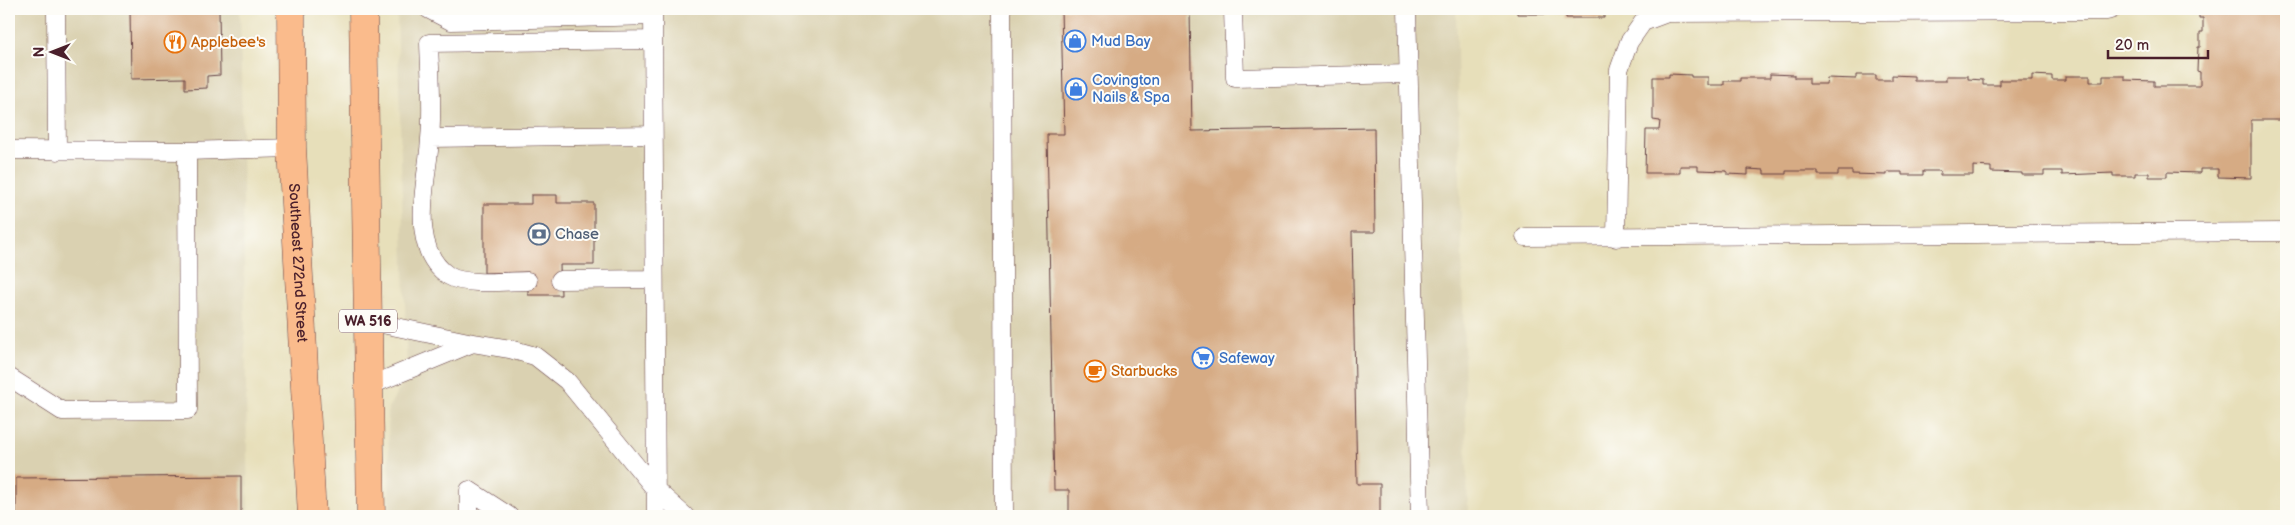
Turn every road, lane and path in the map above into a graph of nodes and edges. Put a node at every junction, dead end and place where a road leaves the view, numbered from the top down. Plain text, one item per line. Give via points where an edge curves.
1 (56, 9) edge
2 (291, 9) edge
3 (363, 9) edge
4 (428, 9) edge
5 (1002, 9) edge
6 (1233, 9) edge
7 (1407, 9) edge
8 (2113, 9) edge
9 (1856, 10) edge
10 (653, 12) edge
11 (653, 40) junction
12 (1408, 74) junction
13 (653, 135) junction
14 (431, 138) junction
15 (292, 148) junction
16 (9, 150) edge
17 (57, 151) junction
18 (187, 151) junction
19 (2286, 232) edge
20 (1525, 237) dead end
21 (1616, 238) junction
22 (654, 279) junction
23 (560, 280) dead end
24 (528, 281) dead end
25 (368, 321) junction
26 (473, 343) junction
27 (9, 377) edge
28 (369, 386) junction
29 (655, 489) junction
30 (312, 516) edge
31 (371, 516) edge
32 (470, 516) edge
33 (509, 516) edge
34 (656, 516) edge
35 (684, 516) edge
36 (1004, 516) edge
37 (1420, 516) edge

1 - 17 lane
2 - 15 main road, Southeast 272nd Street
3 - 25 main road, WA 516
4 - 10 lane via 450,21
5 - 36 lane
6 - 12 lane via 1235,78
7 - 12 lane
8 - 9 lane
9 - 21 lane via 1667,13 1643,22 1629,42 1619,70
10 - 11 lane
11 - 13 lane
11 - 14 lane via 430,43
12 - 37 lane
13 - 14 lane
13 - 22 lane
14 - 24 lane via 423,198 423,222 431,257 438,267 462,281
15 - 18 lane
15 - 30 main road, Southeast 272nd Street
16 - 17 lane
17 - 18 lane
18 - 27 lane via 188,410 62,411
19 - 21 lane
20 - 21 lane
22 - 23 lane
22 - 29 lane
25 - 26 lane
25 - 28 main road, WA 516
26 - 28 lane
26 - 29 lane via 535,356 567,381
28 - 31 main road, WA 516
29 - 34 lane
29 - 35 lane
32 - 33 lane via 470,490

